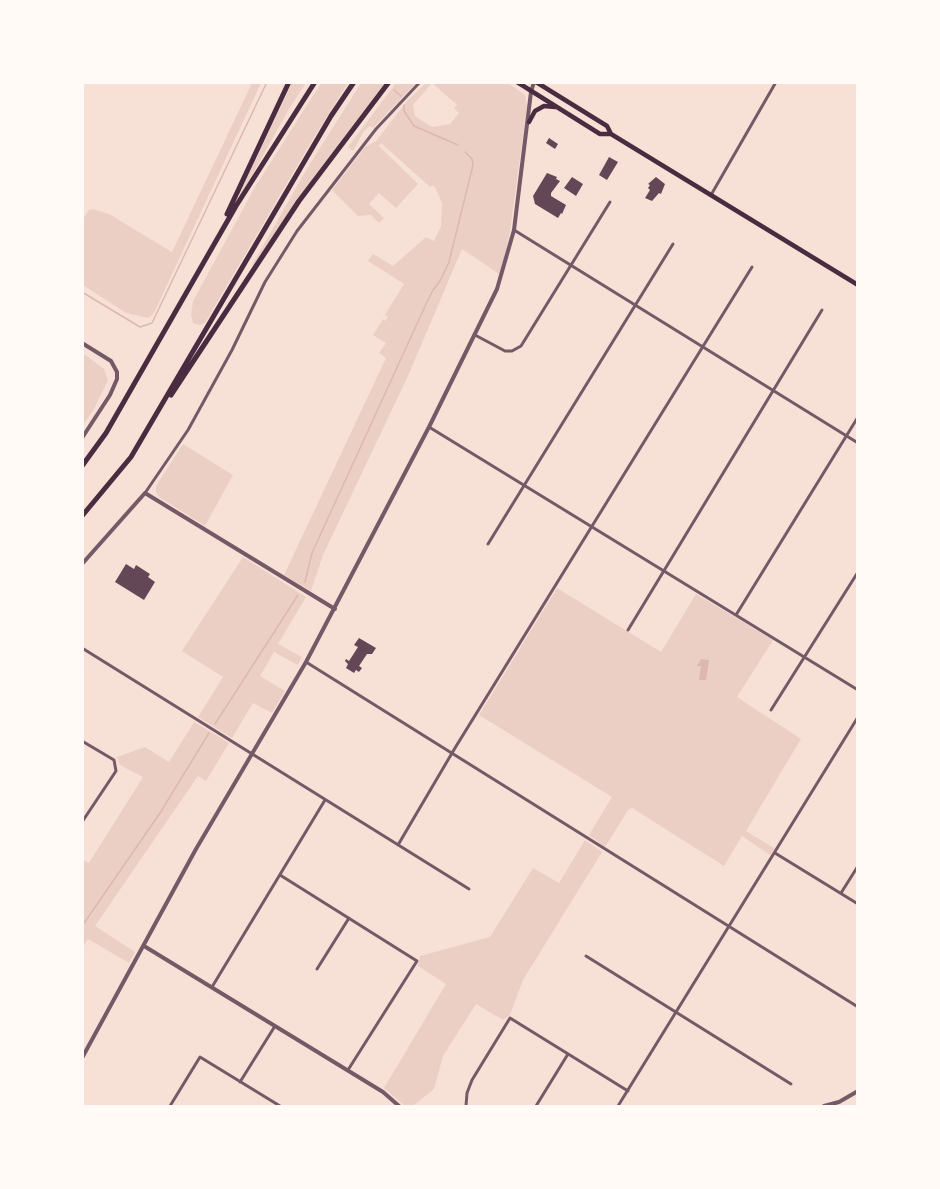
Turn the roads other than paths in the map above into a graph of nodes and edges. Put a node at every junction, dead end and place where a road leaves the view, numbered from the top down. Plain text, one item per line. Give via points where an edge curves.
1 (289, 82) edge
2 (315, 82) edge
3 (354, 82) edge
4 (389, 82) edge
5 (420, 82) edge
6 (517, 82) edge
7 (535, 82) edge
8 (776, 82) edge
9 (531, 92) junction
10 (556, 107) junction
11 (529, 122) junction
12 (611, 134) junction
13 (711, 196) junction
14 (610, 202) dead end
15 (514, 230) junction
16 (673, 244) dead end
17 (571, 265) junction
18 (753, 267) dead end
19 (200, 268) junction
20 (858, 285) edge
21 (635, 305) junction
22 (822, 310) dead end
23 (475, 335) junction
24 (82, 343) edge
25 (702, 347) junction
26 (773, 391) junction
27 (858, 417) edge
28 (429, 427) junction
29 (846, 436) junction
30 (82, 438) edge
31 (858, 443) edge
32 (130, 457) junction
33 (82, 466) edge
34 (524, 485) junction
35 (145, 493) junction
36 (82, 516) edge
37 (592, 526) junction
38 (488, 544) dead end
39 (82, 564) edge
40 (664, 571) junction
41 (858, 572) edge
42 (335, 609) junction
43 (736, 615) junction
44 (628, 630) dead end
45 (82, 648) edge
46 (805, 658) junction
47 (306, 662) junction
48 (858, 690) edge
49 (771, 710) dead end
50 (858, 717) edge
51 (82, 741) edge
52 (251, 754) junction
53 (453, 754) junction
54 (325, 800) junction
55 (82, 822) edge
56 (398, 845) junction
57 (775, 853) junction
58 (858, 866) edge
59 (280, 875) junction
60 (468, 889) dead end
61 (841, 894) junction
62 (858, 904) edge
63 (349, 918) junction
64 (730, 927) junction
65 (144, 946) junction
66 (586, 956) dead end
67 (317, 969) dead end
68 (212, 987) junction
69 (858, 1007) edge
70 (676, 1012) junction
71 (275, 1026) junction
72 (568, 1054) junction
73 (82, 1058) edge
74 (348, 1070) junction
75 (240, 1082) junction
76 (791, 1084) dead end
77 (628, 1090) junction
78 (858, 1091) edge
79 (170, 1107) edge
80 (280, 1107) edge
81 (399, 1107) edge
82 (466, 1107) edge
83 (536, 1107) edge
84 (618, 1107) edge
85 (824, 1107) edge

1 - 19 highway
2 - 19 highway
3 - 32 highway
4 - 32 highway via 299,201
5 - 35 street via 376,129 297,231 265,282 188,429
6 - 9 main road
7 - 9 street
7 - 12 main road via 607,126
8 - 13 street
9 - 10 main road
9 - 11 street
10 - 11 main road via 544,106 535,111
10 - 12 main road via 600,134
11 - 15 street
12 - 13 main road
13 - 20 main road
14 - 17 street
15 - 17 street
15 - 23 street via 497,289
16 - 21 street
17 - 21 street
17 - 23 street via 521,346 505,351
18 - 25 street
19 - 33 highway via 106,433
21 - 25 street
21 - 34 street
22 - 26 street
23 - 28 street
24 - 30 street via 111,361 117,372 110,395
25 - 26 street
25 - 37 street
26 - 29 street
26 - 40 street
27 - 29 street
28 - 34 street
28 - 42 street
29 - 31 street
29 - 43 street
32 - 36 highway
34 - 37 street
34 - 38 street
35 - 39 street
35 - 42 street
37 - 40 street
37 - 53 street
40 - 43 street
40 - 44 street
41 - 46 street
42 - 47 street
43 - 46 street
45 - 52 street
46 - 48 street
46 - 49 street
47 - 52 street
47 - 53 street
50 - 57 street
51 - 55 street via 114,760 116,771
52 - 54 street
52 - 65 street
53 - 56 street
53 - 64 street
54 - 56 street
54 - 59 street
56 - 60 street
57 - 61 street
57 - 64 street
58 - 61 street
59 - 63 street
59 - 68 street
61 - 62 street
63 - 67 street
63 - 74 street via 417,961
64 - 69 street
64 - 70 street
65 - 68 street
65 - 73 street
66 - 70 street
68 - 71 street
70 - 76 street
70 - 77 street
71 - 74 street
71 - 75 street
72 - 77 street
72 - 82 street via 510,1018 472,1080
72 - 83 street
74 - 81 street
75 - 79 street via 200,1057
75 - 80 street
77 - 84 street
78 - 85 street

